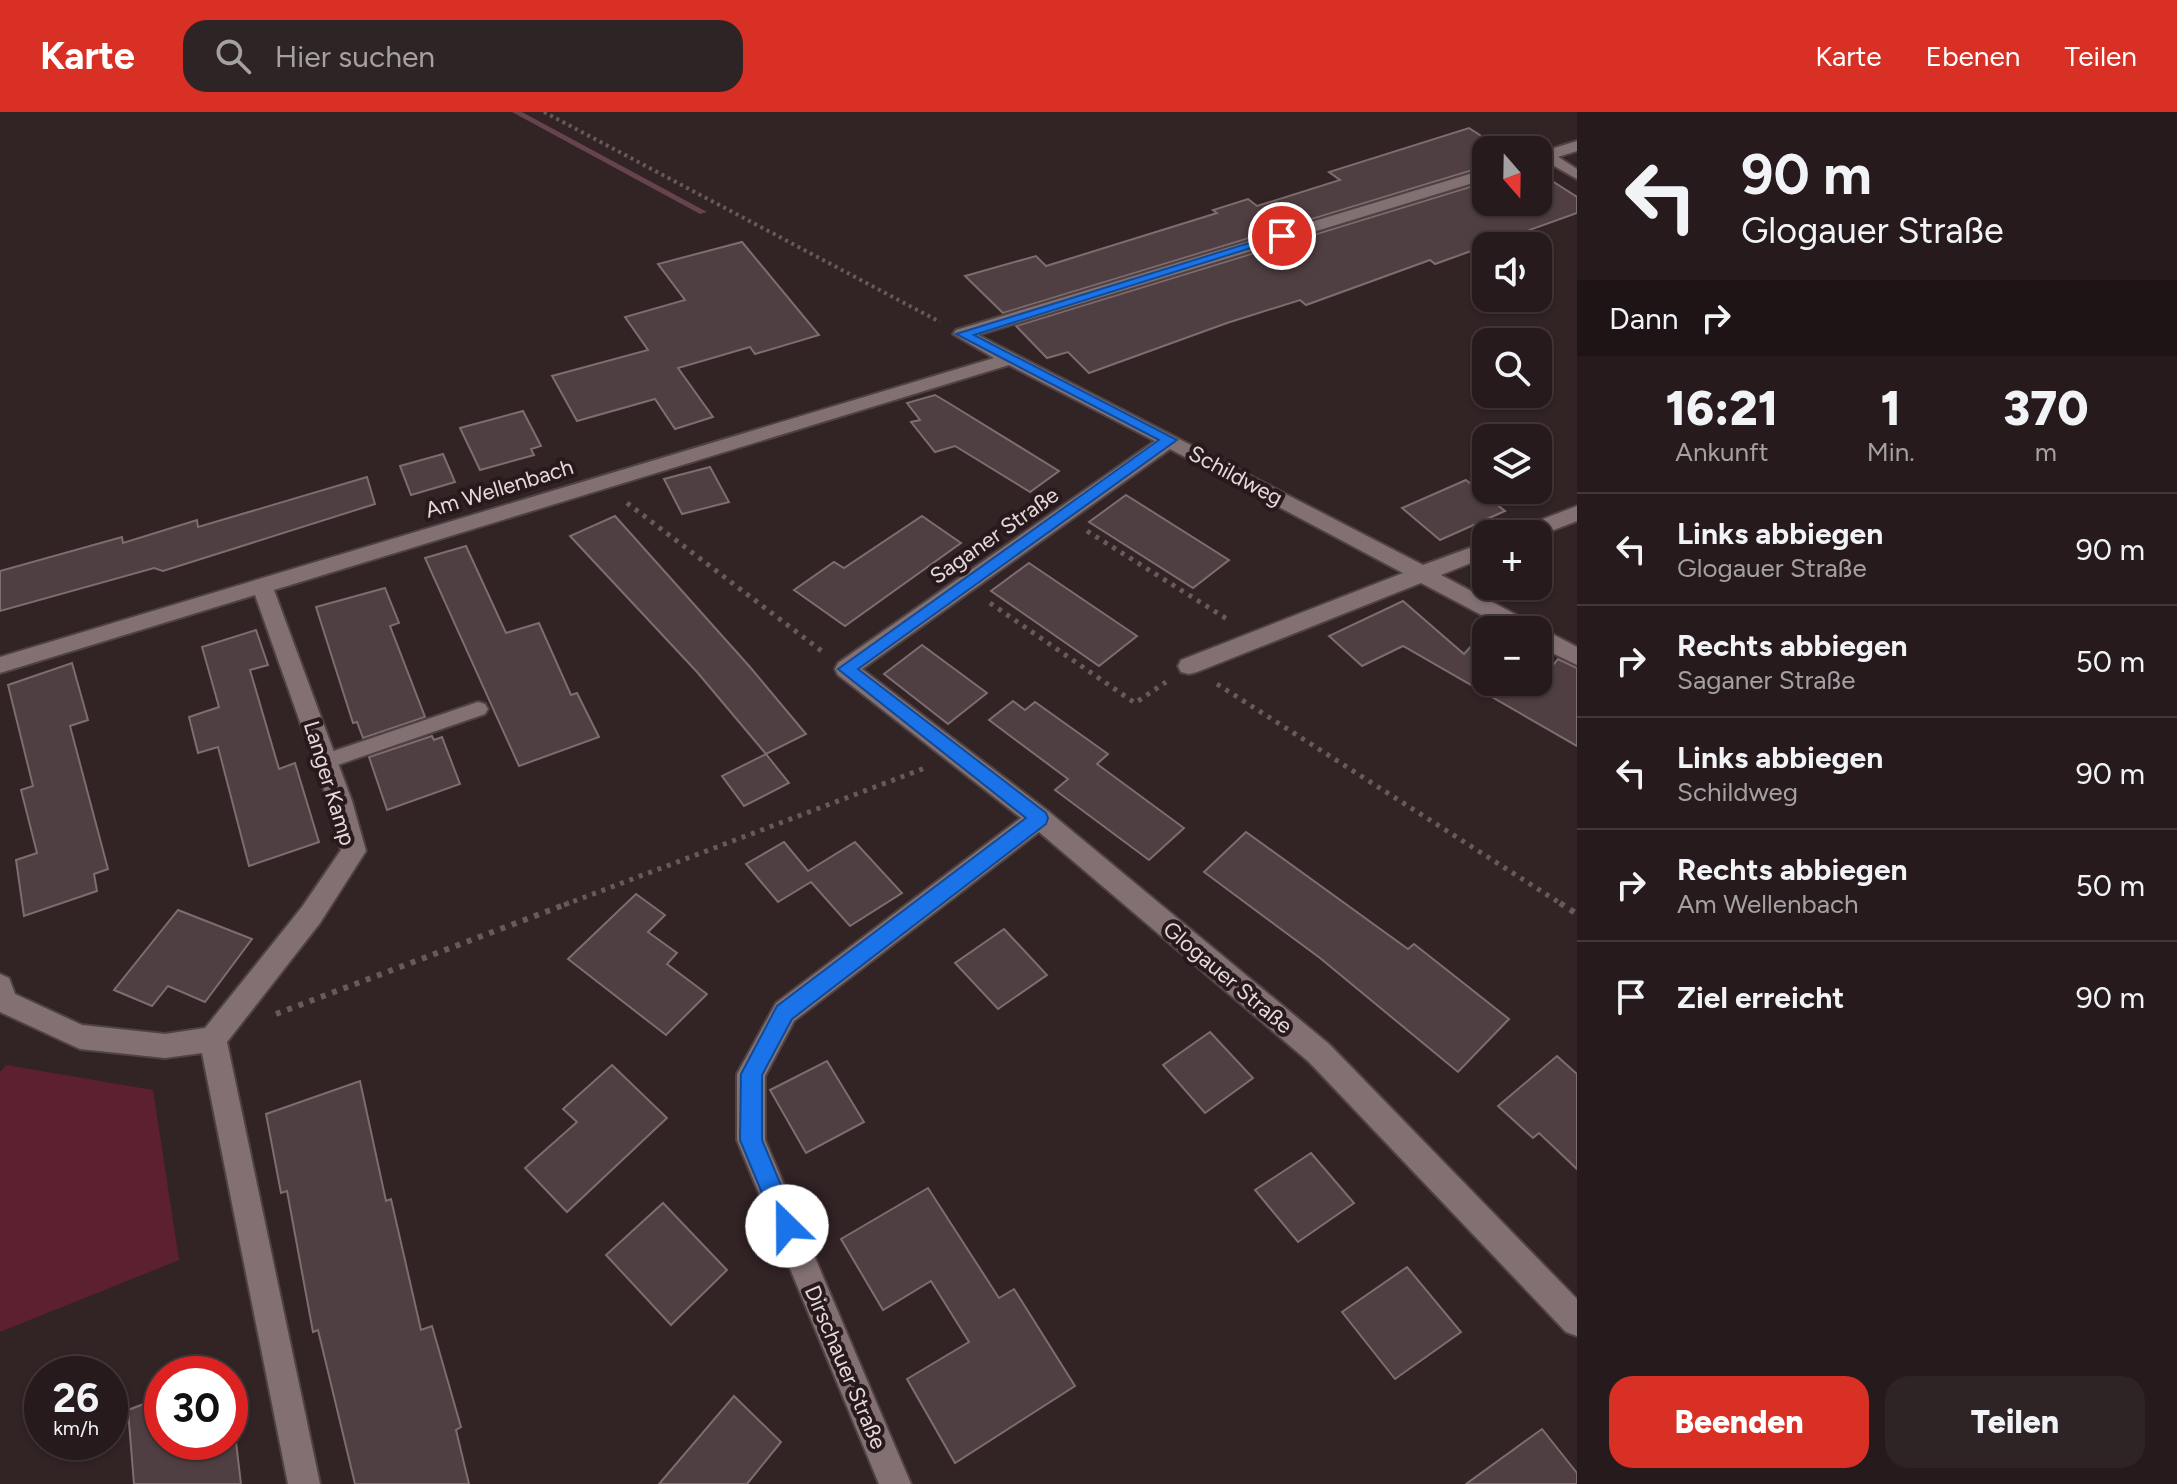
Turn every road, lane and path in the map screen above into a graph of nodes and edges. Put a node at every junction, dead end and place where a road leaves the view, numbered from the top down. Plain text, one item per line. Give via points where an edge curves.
1 (544, 112) edge
2 (1577, 146) edge
3 (1552, 154) edge
4 (1552, 162) edge
5 (1577, 175) edge
6 (1472, 178) edge
7 (962, 334) junction
8 (1013, 358) junction
9 (1169, 440) junction
10 (600, 482) junction
11 (1577, 513) edge
12 (1062, 515) junction
13 (1552, 523) edge
14 (1472, 554) edge
15 (1424, 573) junction
16 (262, 585) junction
17 (964, 585) junction
18 (1502, 616) edge
19 (1258, 639) junction
20 (1552, 644) edge
21 (1577, 657) edge
22 (0, 665) edge
23 (1189, 666) junction
24 (846, 669) junction
25 (478, 709) dead end
26 (956, 756) junction
27 (326, 761) junction
28 (1039, 818) junction
29 (1577, 914) edge
30 (0, 986) edge
31 (272, 1016) dead end
32 (213, 1039) junction
33 (1577, 1321) edge
34 (304, 1484) edge
35 (895, 1484) edge

1 - 7 path
2 - 3 street
4 - 5 lane
6 - 7 street
7 - 8 street, Schildweg
8 - 9 street, Schildweg
8 - 10 street, Am Wellenbach
9 - 12 street, Saganer Straße
9 - 15 street, Schildweg
10 - 16 street, Am Wellenbach
10 - 24 path
11 - 13 street
12 - 17 street, Saganer Straße
12 - 19 path
14 - 15 street
15 - 18 street, Schildweg
15 - 19 street
16 - 22 street, Am Wellenbach
16 - 27 street, Langer Kamp
17 - 23 path via 1135,703
17 - 24 street, Saganer Straße
19 - 23 street
20 - 21 street
23 - 29 path
24 - 26 street, Glogauer Straße
25 - 27 lane
26 - 28 street, Glogauer Straße
26 - 31 path
27 - 32 street, Langer Kamp via 354,851
28 - 33 street, Glogauer Straße via 1319,1053
28 - 35 street, Dirschauer Straße via 785,1012 751,1074 751,1140
30 - 32 street via 3,1001 80,1037 165,1046
32 - 34 street

